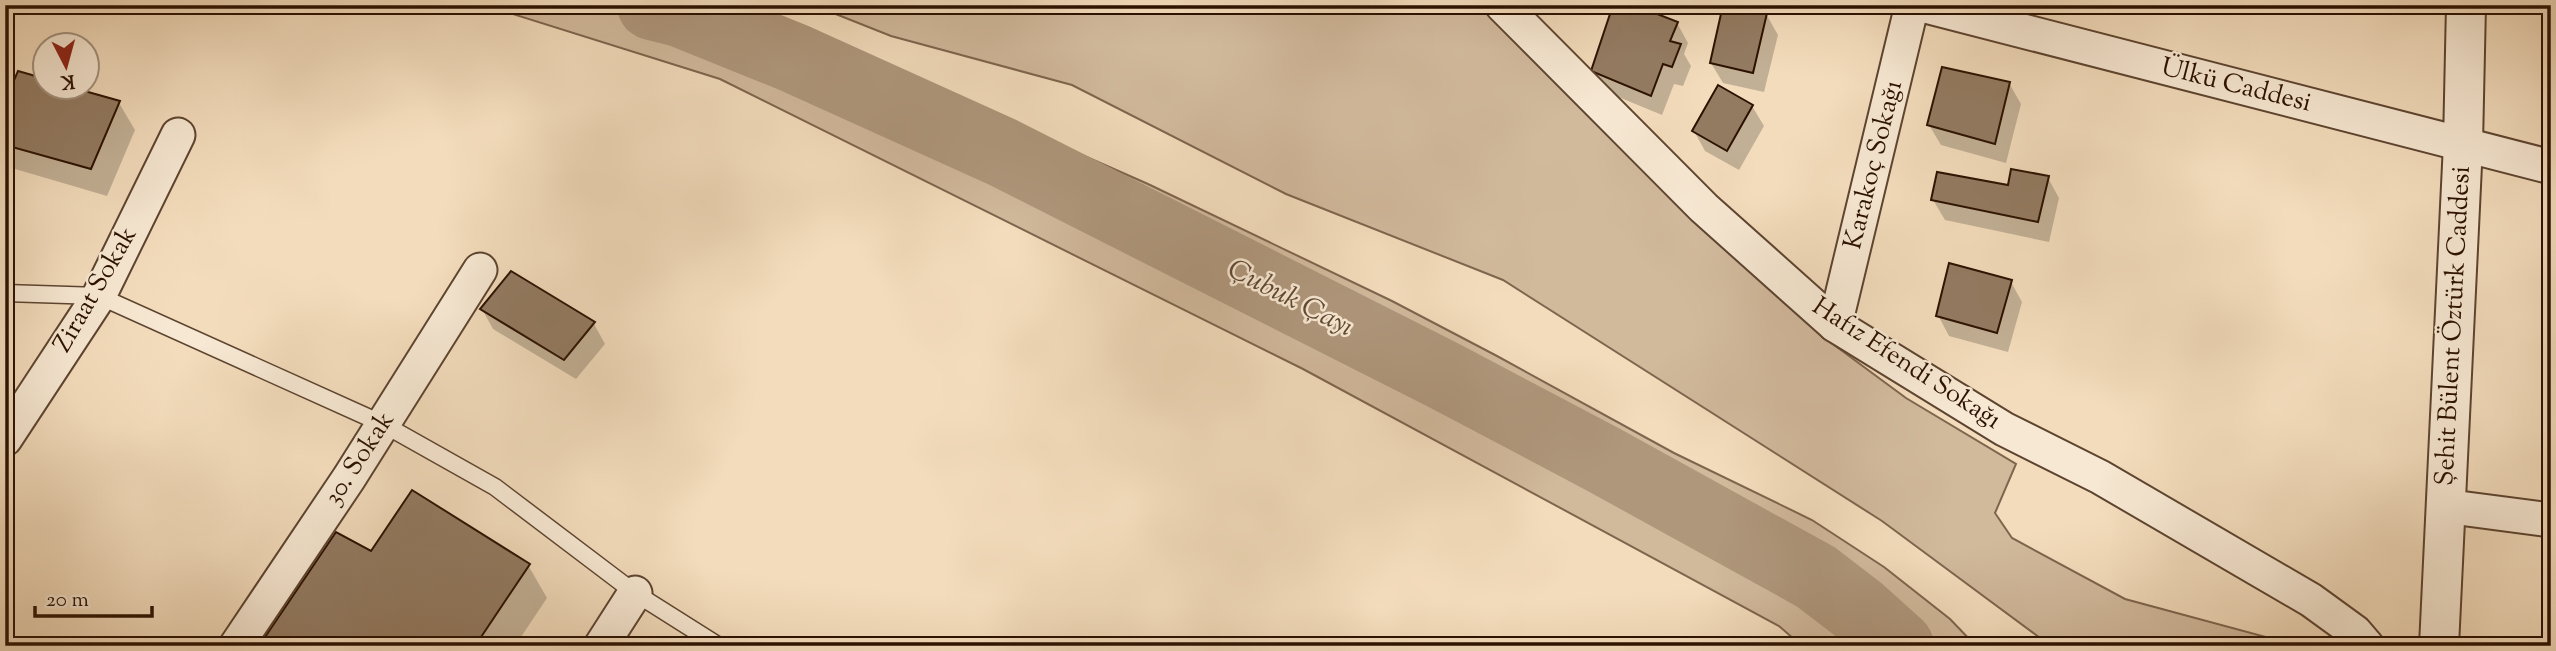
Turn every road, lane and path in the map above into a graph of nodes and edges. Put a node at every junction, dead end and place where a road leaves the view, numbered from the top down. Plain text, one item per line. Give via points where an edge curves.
1 (1502, 5) edge
2 (1912, 5) edge
3 (1922, 5) edge
4 (2466, 5) edge
5 (178, 135) dead end
6 (2463, 144) junction
7 (2551, 167) edge
8 (480, 270) dead end
9 (5, 292) edge
10 (99, 296) junction
11 (1835, 325) junction
12 (383, 424) junction
13 (5, 439) edge
14 (2444, 506) junction
15 (2551, 520) edge
16 (635, 593) junction
17 (236, 646) edge
18 (601, 646) edge
19 (719, 646) edge
20 (2367, 646) edge
21 (2439, 646) edge

1 - 11 street, Hafız Efendi Sokağı via 1704,208
2 - 11 street, Karakoç Sokağı
3 - 6 street, Ülkü Caddesi
4 - 6 street, Şehit Bülent Öztürk Caddesi
5 - 10 street, Ziraat Sokak
6 - 7 street, Ülkü Caddesi
6 - 14 street, Şehit Bülent Öztürk Caddesi
8 - 12 street, 30. Sokak
9 - 10 lane
10 - 12 lane
10 - 13 street, Ziraat Sokak
11 - 20 street, Hafız Efendi Sokağı via 2004,429 2100,477 2311,600
12 - 16 lane via 495,487
12 - 17 street, 30. Sokak
14 - 15 street
14 - 21 street, Şehit Bülent Öztürk Caddesi
16 - 18 street
16 - 19 lane

